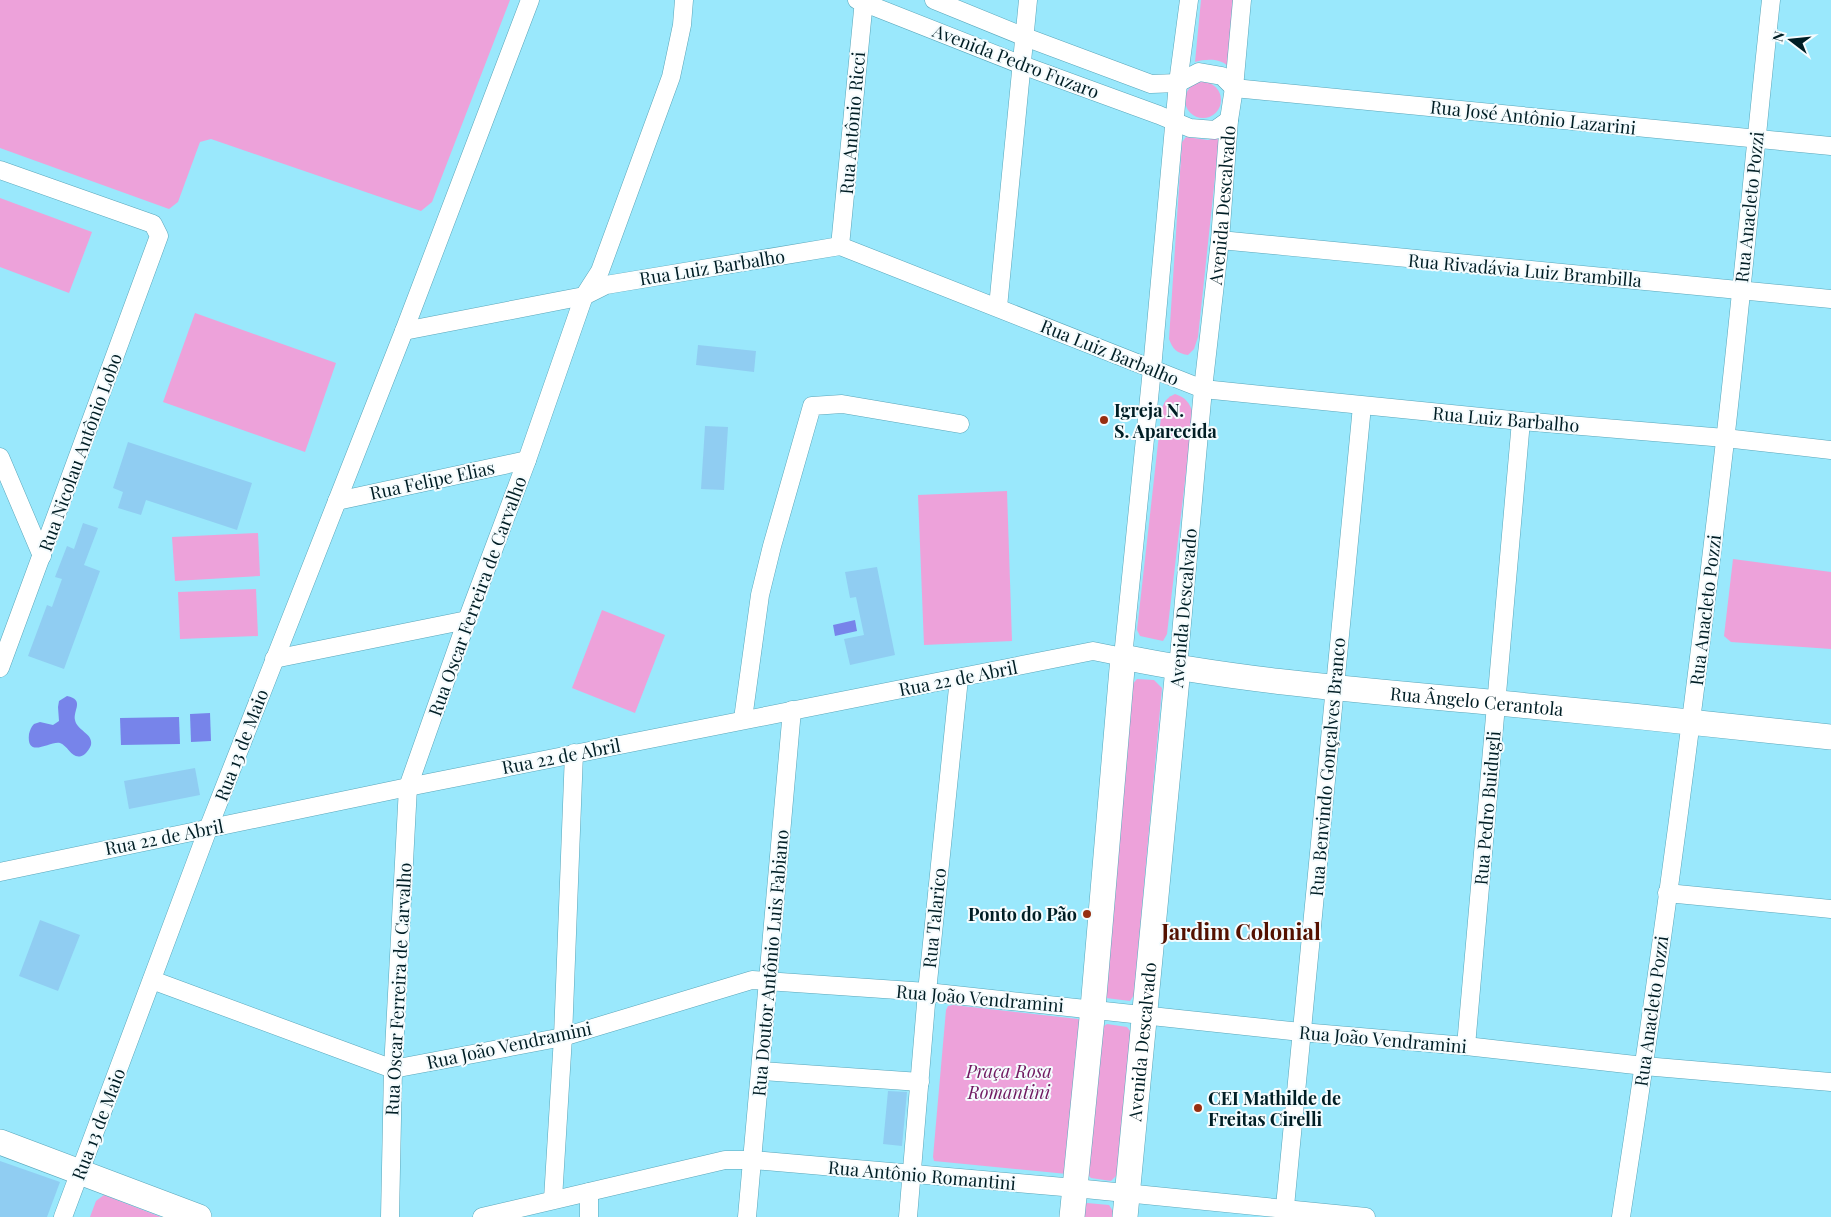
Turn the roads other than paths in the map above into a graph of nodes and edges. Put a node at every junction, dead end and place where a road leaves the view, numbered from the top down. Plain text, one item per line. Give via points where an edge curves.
1 (530, 0) edge
2 (684, 0) edge
3 (934, 0) edge
4 (1028, 0) edge
5 (1189, 0) edge
6 (1242, 0) edge
7 (1770, 0) edge
8 (861, 1) edge
9 (1025, 37) junction
10 (1022, 65) junction
11 (1178, 83) junction
12 (1234, 88) junction
13 (1175, 120) junction
14 (1229, 120) junction
15 (1756, 139) junction
16 (1831, 146) edge
17 (0, 170) edge
18 (1220, 240) junction
19 (840, 246) junction
20 (1741, 290) junction
21 (584, 296) junction
22 (1831, 299) edge
23 (998, 308) junction
24 (404, 331) junction
25 (1152, 369) junction
26 (1203, 389) junction
27 (1362, 406) junction
28 (1521, 421) junction
29 (960, 424) dead end
30 (1725, 438) junction
31 (1831, 450) edge
32 (0, 457) edge
33 (528, 460) junction
34 (337, 501) junction
35 (42, 556) junction
36 (467, 620) junction
37 (7, 628) edge
38 (1123, 656) junction
39 (274, 660) junction
40 (0, 668) edge
41 (1178, 668) junction
42 (959, 678) junction
43 (1334, 688) junction
44 (1496, 702) junction
45 (792, 710) junction
46 (743, 719) junction
47 (1692, 722) junction
48 (1831, 737) edge
49 (574, 753) junction
50 (408, 786) junction
51 (208, 829) junction
52 (0, 863) edge
53 (20, 868) junction
54 (0, 872) edge
55 (1667, 893) junction
56 (1831, 909) edge
57 (152, 980) junction
58 (769, 982) junction
59 (927, 992) junction
60 (1093, 1008) junction
61 (1145, 1014) junction
62 (1301, 1032) junction
63 (564, 1037) junction
64 (1466, 1046) junction
65 (1644, 1066) junction
66 (393, 1069) junction
67 (761, 1071) junction
68 (920, 1082) junction
69 (1831, 1082) edge
70 (0, 1142) edge
71 (753, 1160) junction
72 (79, 1171) junction
73 (911, 1174) junction
74 (1074, 1188) junction
75 (589, 1192) junction
76 (553, 1200) junction
77 (1126, 1205) edge
78 (1284, 1214) edge
79 (62, 1217) edge
80 (199, 1217) edge
81 (390, 1217) edge
82 (482, 1217) edge
83 (589, 1217) edge
84 (747, 1217) edge
85 (908, 1217) edge
86 (1072, 1217) edge
87 (1366, 1217) edge
88 (1621, 1217) edge

1 - 24 street, Rua 13 de Maio
2 - 21 street, Rua Oscar Ferreira de Carvalho via 671,77 600,271
3 - 9 street, Avenida Pedro Fuzaro
4 - 9 street
5 - 11 street
6 - 12 street, Avenida Descalvado
7 - 15 street, Rua Anacleto Pozzi
8 - 10 street, Avenida Pedro Fuzaro
8 - 19 street, Rua Antônio Ricci
9 - 10 street
9 - 11 street, Avenida Pedro Fuzaro via 1151,84
10 - 13 street, Avenida Pedro Fuzaro
10 - 23 street
11 - 12 street via 1199,72 1222,76
11 - 13 street
12 - 14 street, Avenida Descalvado
12 - 15 street, Rua José Antônio Lazarini
13 - 14 street via 1190,128 1215,130
13 - 25 street
14 - 18 street, Avenida Descalvado
15 - 16 street, Rua José Antônio Lazarini
15 - 20 street, Rua Anacleto Pozzi
17 - 35 street, Rua Nicolau Antônio Lobo via 153,224 159,236
18 - 20 street, Rua Rivadávia Luiz Brambilla
18 - 26 street, Avenida Descalvado
19 - 21 street, Rua Luiz Barbalho via 606,285
19 - 23 street, Rua Luiz Barbalho
20 - 22 street, Rua Rivadávia Luiz Brambilla
20 - 30 street, Rua Anacleto Pozzi
21 - 24 street, Rua Luiz Barbalho
21 - 33 street, Rua Oscar Ferreira de Carvalho
23 - 25 street, Rua Luiz Barbalho
24 - 34 street, Rua 13 de Maio
25 - 26 street, Rua Luiz Barbalho
25 - 38 street
26 - 27 street, Rua Luiz Barbalho
26 - 41 street, Avenida Descalvado
27 - 28 street, Rua Luiz Barbalho
27 - 43 street, Rua Benvindo Gonçalves Branco
28 - 30 street, Rua Luiz Barbalho
28 - 44 street, Rua Pedro Buidugli
29 - 46 street via 842,404 812,406 760,595
30 - 31 street, Rua Luiz Barbalho
30 - 47 street, Rua Anacleto Pozzi
32 - 35 street
33 - 34 street, Rua Felipe Elias
33 - 36 street, Rua Oscar Ferreira de Carvalho
34 - 39 street, Rua 13 de Maio
35 - 37 street, Rua Nicolau Antônio Lobo
36 - 39 street
36 - 50 street, Rua Oscar Ferreira de Carvalho
37 - 40 street, Rua Nicolau Antônio Lobo
38 - 41 street, Rua Ângelo Cerantola
38 - 42 street, Rua 22 de Abril via 1093,651
38 - 60 street
39 - 51 street, Rua 13 de Maio
41 - 43 street, Rua Ângelo Cerantola
41 - 61 street, Avenida Descalvado
42 - 45 street, Rua 22 de Abril
42 - 59 street, Rua Talarico
43 - 44 street, Rua Ângelo Cerantola
43 - 62 street, Rua Benvindo Gonçalves Branco
44 - 47 street, Rua Ângelo Cerantola
44 - 64 street, Rua Pedro Buidugli
45 - 46 street, Rua 22 de Abril
45 - 58 street, Rua Doutor Antônio Luis Fabiano
46 - 49 street, Rua 22 de Abril
47 - 48 street, Rua Ângelo Cerantola
47 - 55 street, Rua Anacleto Pozzi
49 - 50 street, Rua 22 de Abril
49 - 63 street
50 - 51 street, Rua 22 de Abril
50 - 66 street, Rua Oscar Ferreira de Carvalho
51 - 53 street, Rua 22 de Abril
51 - 57 street, Rua 13 de Maio
52 - 53 street
53 - 54 street, Rua 22 de Abril
55 - 56 street
55 - 65 street, Rua Anacleto Pozzi
57 - 66 street
57 - 72 street, Rua 13 de Maio
58 - 59 street, Rua João Vendramini
58 - 63 street, Rua João Vendramini via 752,980
58 - 67 street, Rua Doutor Antônio Luis Fabiano
59 - 60 street, Rua João Vendramini
59 - 68 street, Rua Talarico
60 - 61 street, Rua João Vendramini
60 - 74 street
61 - 62 street, Rua João Vendramini
61 - 77 street, Avenida Descalvado
62 - 64 street, Rua João Vendramini
62 - 78 street, Rua Benvindo Gonçalves Branco
63 - 66 street, Rua João Vendramini
63 - 76 street
64 - 65 street, Rua João Vendramini
65 - 69 street, Rua João Vendramini
65 - 88 street, Rua Anacleto Pozzi
66 - 81 street, Rua Oscar Ferreira de Carvalho
67 - 68 street
67 - 71 street, Rua Doutor Antônio Luis Fabiano
68 - 73 street, Rua Talarico
70 - 72 street
71 - 73 street, Rua Antônio Romantini
71 - 75 street, Rua Antônio Romantini via 725,1160
71 - 84 street, Rua Doutor Antônio Luis Fabiano
72 - 79 street, Rua 13 de Maio
72 - 80 street
73 - 74 street, Rua Antônio Romantini
73 - 85 street, Rua Talarico
74 - 77 street, Rua Antônio Romantini
74 - 86 street
75 - 76 street, Rua Antônio Romantini
75 - 83 street
76 - 82 street, Rua Antônio Romantini
77 - 78 street, Rua Antônio Romantini
78 - 87 street, Rua Antônio Romantini

